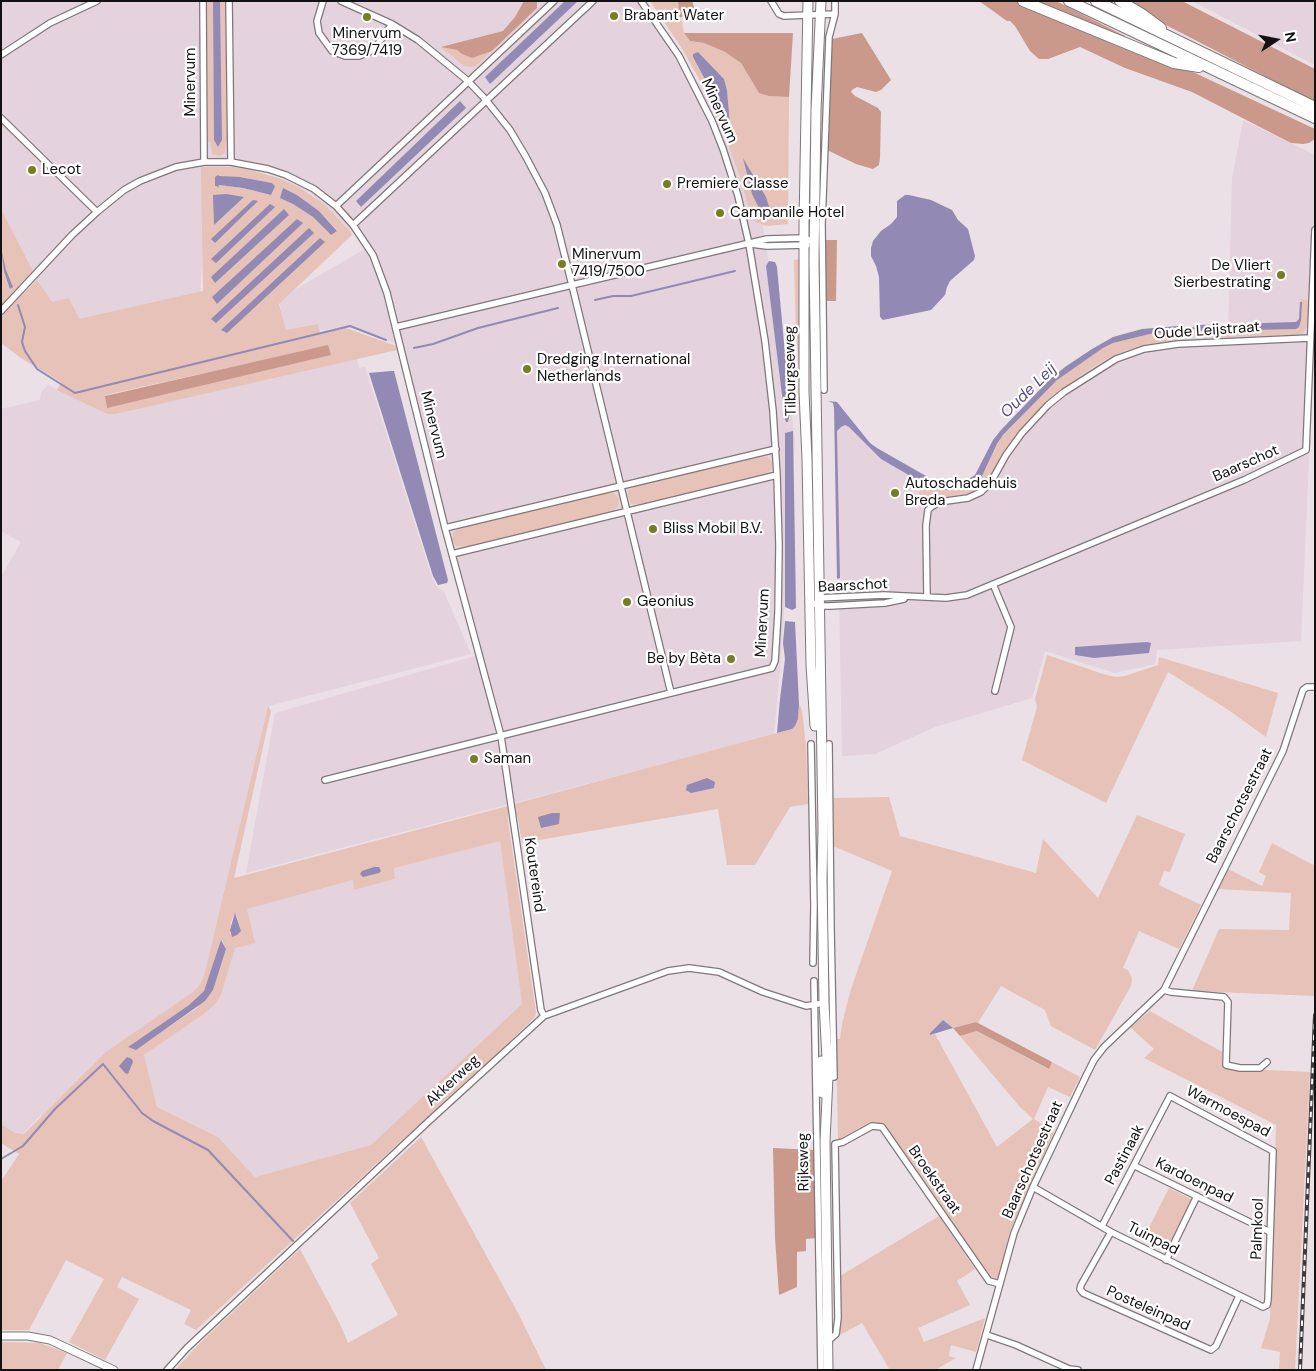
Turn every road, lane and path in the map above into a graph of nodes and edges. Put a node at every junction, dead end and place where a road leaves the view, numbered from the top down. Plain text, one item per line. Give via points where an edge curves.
1 (98, 1) edge
2 (203, 1) edge
3 (229, 1) edge
4 (323, 1) edge
5 (341, 1) edge
6 (554, 1) edge
7 (593, 1) edge
8 (640, 1) edge
9 (771, 1) edge
10 (808, 1) edge
11 (821, 1) edge
12 (835, 1) edge
13 (1023, 1) edge
14 (1069, 1) edge
15 (1096, 1) edge
16 (1120, 1) edge
17 (821, 13) junction
18 (808, 14) junction
19 (835, 14) junction
20 (392, 24) junction
21 (1184, 44) junction
22 (1, 55) edge
23 (1210, 68) junction
24 (468, 82) junction
25 (486, 100) junction
26 (1314, 112) edge
27 (1, 118) edge
28 (204, 162) junction
29 (232, 162) junction
30 (336, 206) junction
31 (97, 212) junction
32 (353, 225) junction
33 (1315, 230) edge
34 (804, 242) junction
35 (814, 242) junction
36 (749, 244) junction
37 (572, 285) junction
38 (1, 311) edge
39 (396, 327) junction
40 (1310, 338) junction
41 (824, 390) dead end
42 (776, 449) junction
43 (777, 475) junction
44 (621, 486) junction
45 (626, 512) junction
46 (445, 528) junction
47 (452, 554) junction
48 (993, 584) junction
49 (927, 597) junction
50 (809, 601) junction
51 (819, 602) junction
52 (1315, 687) edge
53 (996, 691) dead end
54 (671, 694) junction
55 (501, 736) junction
56 (819, 741) junction
57 (324, 780) dead end
58 (824, 829) junction
59 (818, 878) junction
60 (813, 963) dead end
61 (814, 981) dead end
62 (1164, 990) junction
63 (819, 1004) junction
64 (544, 1016) junction
65 (1268, 1062) dead end
66 (825, 1077) junction
67 (1170, 1096) joint
68 (835, 1144) joint
69 (1273, 1151) joint
70 (1135, 1166) junction
71 (1033, 1187) junction
72 (1197, 1196) junction
73 (1102, 1226) junction
74 (1110, 1232) junction
75 (1270, 1232) junction
76 (1166, 1260) junction
77 (1000, 1284) junction
78 (1239, 1296) junction
79 (1266, 1307) joint
80 (987, 1334) junction
81 (1, 1336) edge
82 (824, 1342) junction
83 (1054, 1363) junction
84 (114, 1370) edge
85 (167, 1370) edge
86 (821, 1370) edge
87 (828, 1370) edge
88 (976, 1370) edge
89 (1051, 1370) edge
90 (1078, 1370) edge

1 - 22 street via 50,23
2 - 28 street, Minervum
3 - 29 street
4 - 20 street via 317,21 319,33 332,51 345,56 359,56 375,48
5 - 20 street
6 - 24 street
7 - 25 street
8 - 36 street, Minervum via 679,56 712,121 733,180
9 - 18 street via 784,16
10 - 18 main road, Tilburgseweg
11 - 17 main road, Tilburgseweg
12 - 19 street
13 - 23 highway via 1174,63
14 - 23 highway
15 - 21 highway
16 - 21 highway
17 - 18 street
17 - 19 street
17 - 35 main road, Tilburgseweg
18 - 34 main road, Tilburgseweg
19 - 41 street via 829,37 822,214
20 - 24 street via 418,40
21 - 26 highway
23 - 26 highway
24 - 25 street
24 - 30 street
25 - 32 street
25 - 37 street via 510,130 545,193 557,225
27 - 31 street
28 - 29 street, Minervum
28 - 31 street, Minervum via 176,167 140,180
29 - 30 street, Minervum via 286,175
30 - 32 street, Minervum
31 - 38 street, Minervum
32 - 39 street, Minervum via 370,249 380,271
33 - 40 street, Baarschot
34 - 35 street
34 - 36 street via 767,239
34 - 50 main road, Tilburgseweg
35 - 51 main road, Tilburgseweg
36 - 37 street
36 - 42 street, Minervum via 766,341
37 - 39 street
37 - 44 street
39 - 46 street, Minervum
40 - 48 street, Baarschot via 1306,450 1244,480
40 - 49 street, Oude Leijstraat via 1178,344 1144,349 1116,358 1064,392 1022,433 982,492 968,498 939,502 931,507 926,526
42 - 43 street, Minervum
42 - 44 street
43 - 45 street
43 - 54 street, Minervum via 778,614 772,668
44 - 45 street
44 - 46 street
45 - 47 street
45 - 54 street
46 - 47 street, Minervum
47 - 55 street, Minervum
48 - 49 street, Baarschot via 967,595
48 - 53 street via 1011,627
49 - 51 street, Baarschot via 885,603
50 - 51 street, Baarschot
50 - 56 main road, Tilburgseweg via 811,665
51 - 56 main road, Tilburgseweg
52 - 62 street, Baarschotsestraat via 1303,690 1283,750
54 - 55 street, Minervum
55 - 57 street, Minervum
55 - 64 street, Koutereind
56 - 58 main road, Rijksweg
56 - 59 street, Rijksweg
58 - 59 main road, Rijksweg
58 - 66 street, Rijksweg via 834,1077
59 - 60 street, Rijksweg
59 - 63 main road, Rijksweg
61 - 63 street, Rijksweg
62 - 65 street via 1224,996 1228,1002 1226,1065 1260,1068
62 - 71 street, Baarschotsestraat via 1094,1060
63 - 64 street, Akkerweg via 806,1006 763,992 719,972 689,968 668,971
63 - 66 main road, Rijksweg
63 - 82 street, Rijksweg
64 - 85 street, Akkerweg
66 - 82 main road, Rijksweg
67 - 69 street, Warmoespad
67 - 70 street, Pastinaak
68 - 77 street, Broekstraat via 872,1126 882,1127 989,1281
68 - 82 street, Rijksweg via 838,1318 836,1334
69 - 75 street, Palmkool
70 - 72 street, Kardoenpad
70 - 73 street, Pastinaak
71 - 73 street, Tuinpad
71 - 77 street, Baarschotsestraat via 1014,1233
72 - 75 street, Kardoenpad
72 - 76 street
73 - 74 street, Tuinpad
74 - 76 street, Tuinpad
74 - 78 street, Posteleinpad via 1081,1285 1083,1293 1212,1350
75 - 79 street, Palmkool
76 - 78 street, Tuinpad
77 - 80 street, Baarschotsestraat
78 - 79 street, Tuinpad
80 - 83 street
80 - 88 street, Baarschotsestraat
81 - 84 street via 50,1340
82 - 86 street, Rijksweg
82 - 87 main road, Rijksweg
83 - 89 street
83 - 90 street

